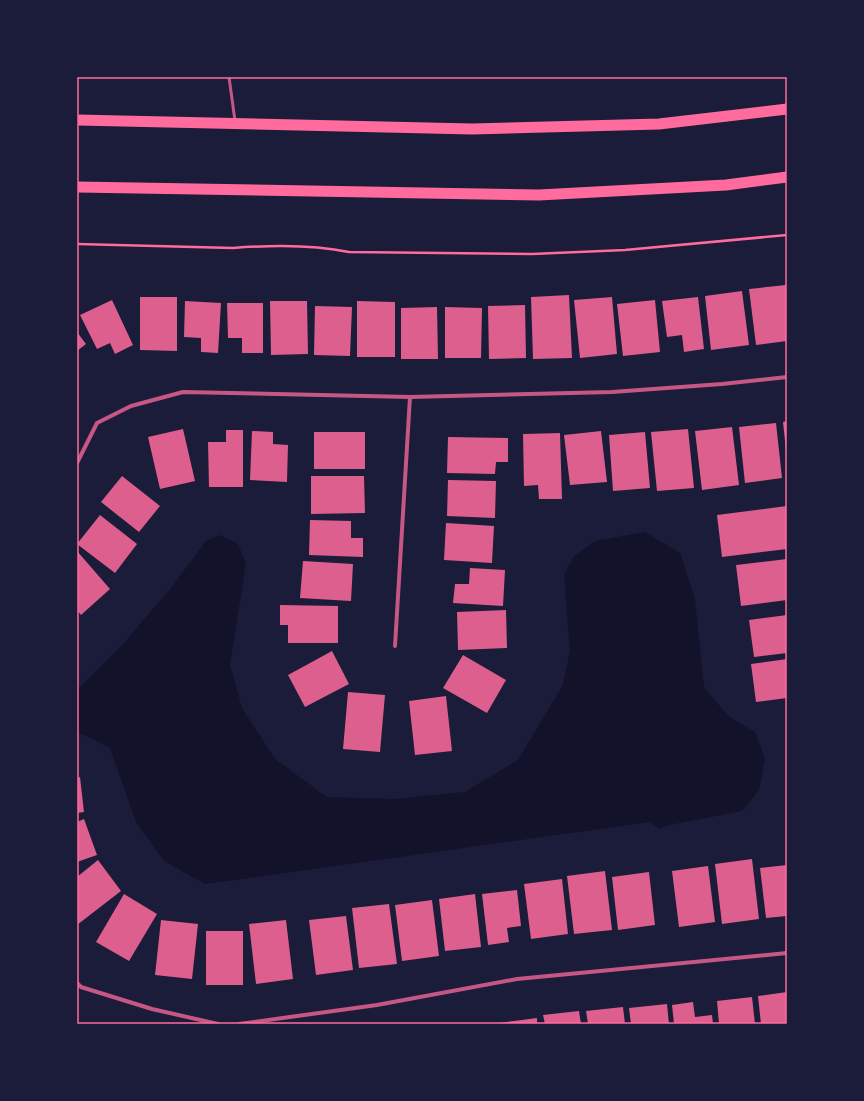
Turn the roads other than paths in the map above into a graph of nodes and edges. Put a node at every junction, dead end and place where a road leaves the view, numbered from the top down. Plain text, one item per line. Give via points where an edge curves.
1 (229, 77) edge
2 (787, 109) edge
3 (77, 120) edge
4 (235, 124) junction
5 (787, 177) edge
6 (77, 187) edge
7 (787, 377) edge
8 (410, 397) junction
9 (77, 463) edge
10 (395, 646) dead end
11 (787, 954) edge
12 (77, 983) edge
13 (81, 988) junction
14 (77, 992) edge
15 (218, 1024) edge
16 (238, 1024) edge

1 - 4 lane
2 - 4 highway via 659,124 480,129
3 - 4 highway
5 - 6 highway via 726,184 539,195
7 - 8 street via 612,392
8 - 9 street via 183,392 131,406 97,423
8 - 10 street
11 - 16 street via 517,979 377,1005
12 - 13 street
13 - 14 street
13 - 15 street via 152,1009

